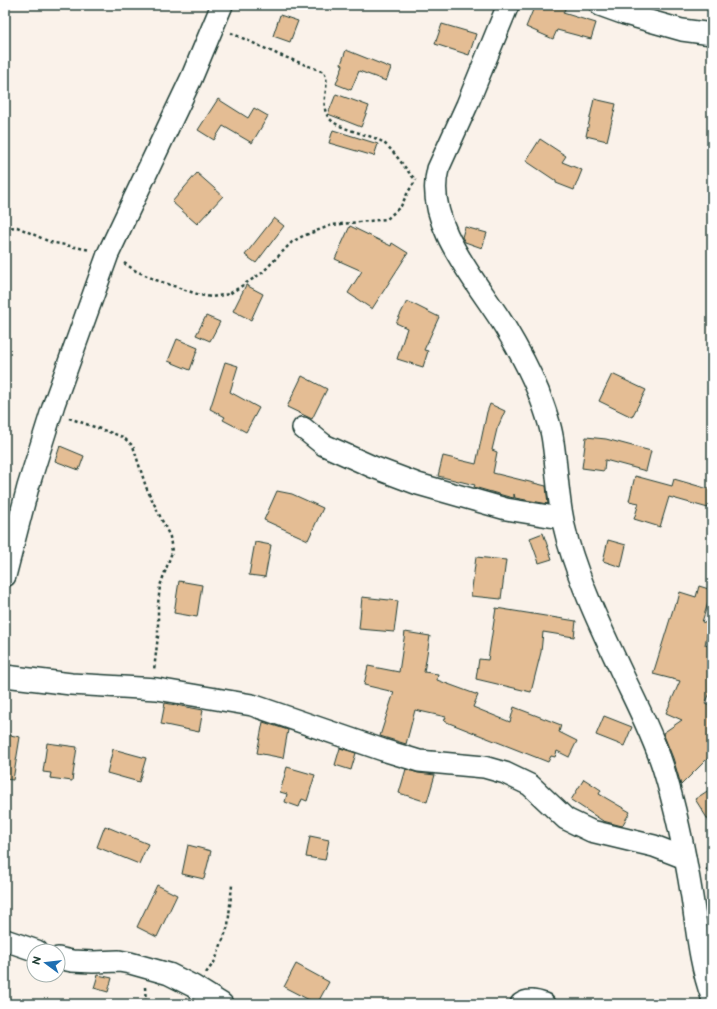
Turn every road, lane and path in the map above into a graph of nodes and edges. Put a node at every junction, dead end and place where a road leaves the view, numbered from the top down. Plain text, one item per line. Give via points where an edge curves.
1 (222, 5) edge
2 (508, 5) edge
3 (600, 5) edge
4 (213, 26) junction
5 (712, 34) edge
6 (438, 169) junction
7 (416, 180) junction
8 (5, 228) edge
9 (108, 254) junction
10 (52, 412) junction
11 (303, 428) dead end
12 (561, 518) junction
13 (5, 576) edge
14 (5, 676) edge
15 (152, 688) junction
16 (685, 858) junction
17 (232, 885) dead end
18 (5, 940) edge
19 (26, 947) edge
20 (66, 959) edge
21 (193, 986) junction
22 (712, 996) edge
23 (222, 1004) edge
24 (521, 1004) edge
25 (544, 1004) edge

1 - 4 street
2 - 6 street
3 - 5 street via 682,30
4 - 7 path via 324,72 325,106 329,118 384,143
4 - 9 street
6 - 7 path
6 - 12 street via 436,207 449,239 506,328 538,391 553,440
7 - 9 path via 401,206 387,219 332,225 303,236 292,242 262,273 229,294 212,297 174,287 136,271
8 - 9 path via 17,227 50,242
9 - 10 street
10 - 13 street via 28,487
10 - 15 path via 123,437 133,446 146,487 170,537 172,552 160,586
11 - 12 street via 324,445 418,484 506,509
12 - 16 street via 591,605 637,704 662,766
14 - 15 street via 71,684
15 - 16 street via 252,705 419,761 484,767 505,773 530,785 566,819 590,831 654,846
16 - 22 street via 700,949
17 - 21 path via 228,926 224,939 210,969
18 - 19 street
20 - 21 street via 130,963 169,974
21 - 23 street
24 - 25 street via 535,1000

